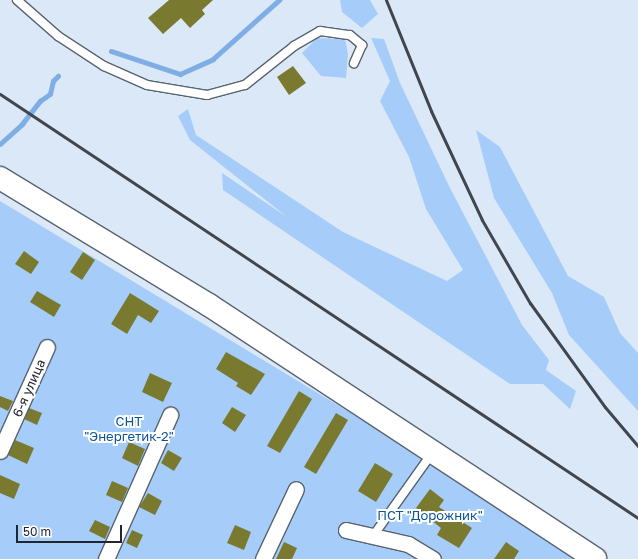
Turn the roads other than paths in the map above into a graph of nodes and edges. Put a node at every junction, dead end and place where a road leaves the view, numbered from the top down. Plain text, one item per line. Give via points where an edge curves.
1 (17, 0) edge
2 (354, 63) dead end
3 (0, 178) edge
4 (47, 347) dead end
5 (170, 414) dead end
6 (0, 451) edge
7 (434, 452) junction
8 (296, 489) dead end
9 (346, 530) dead end
10 (373, 536) junction
11 (106, 559) edge
12 (263, 559) edge
13 (433, 559) edge
14 (595, 559) edge

1 - 2 lane via 58,36 104,66 147,85 207,95 245,85 294,46 320,31 350,35 362,45
3 - 7 street via 209,304
4 - 6 street, 6-я улица
5 - 11 street
7 - 10 lane
7 - 14 street
8 - 12 street
9 - 10 street
10 - 13 street via 408,544

